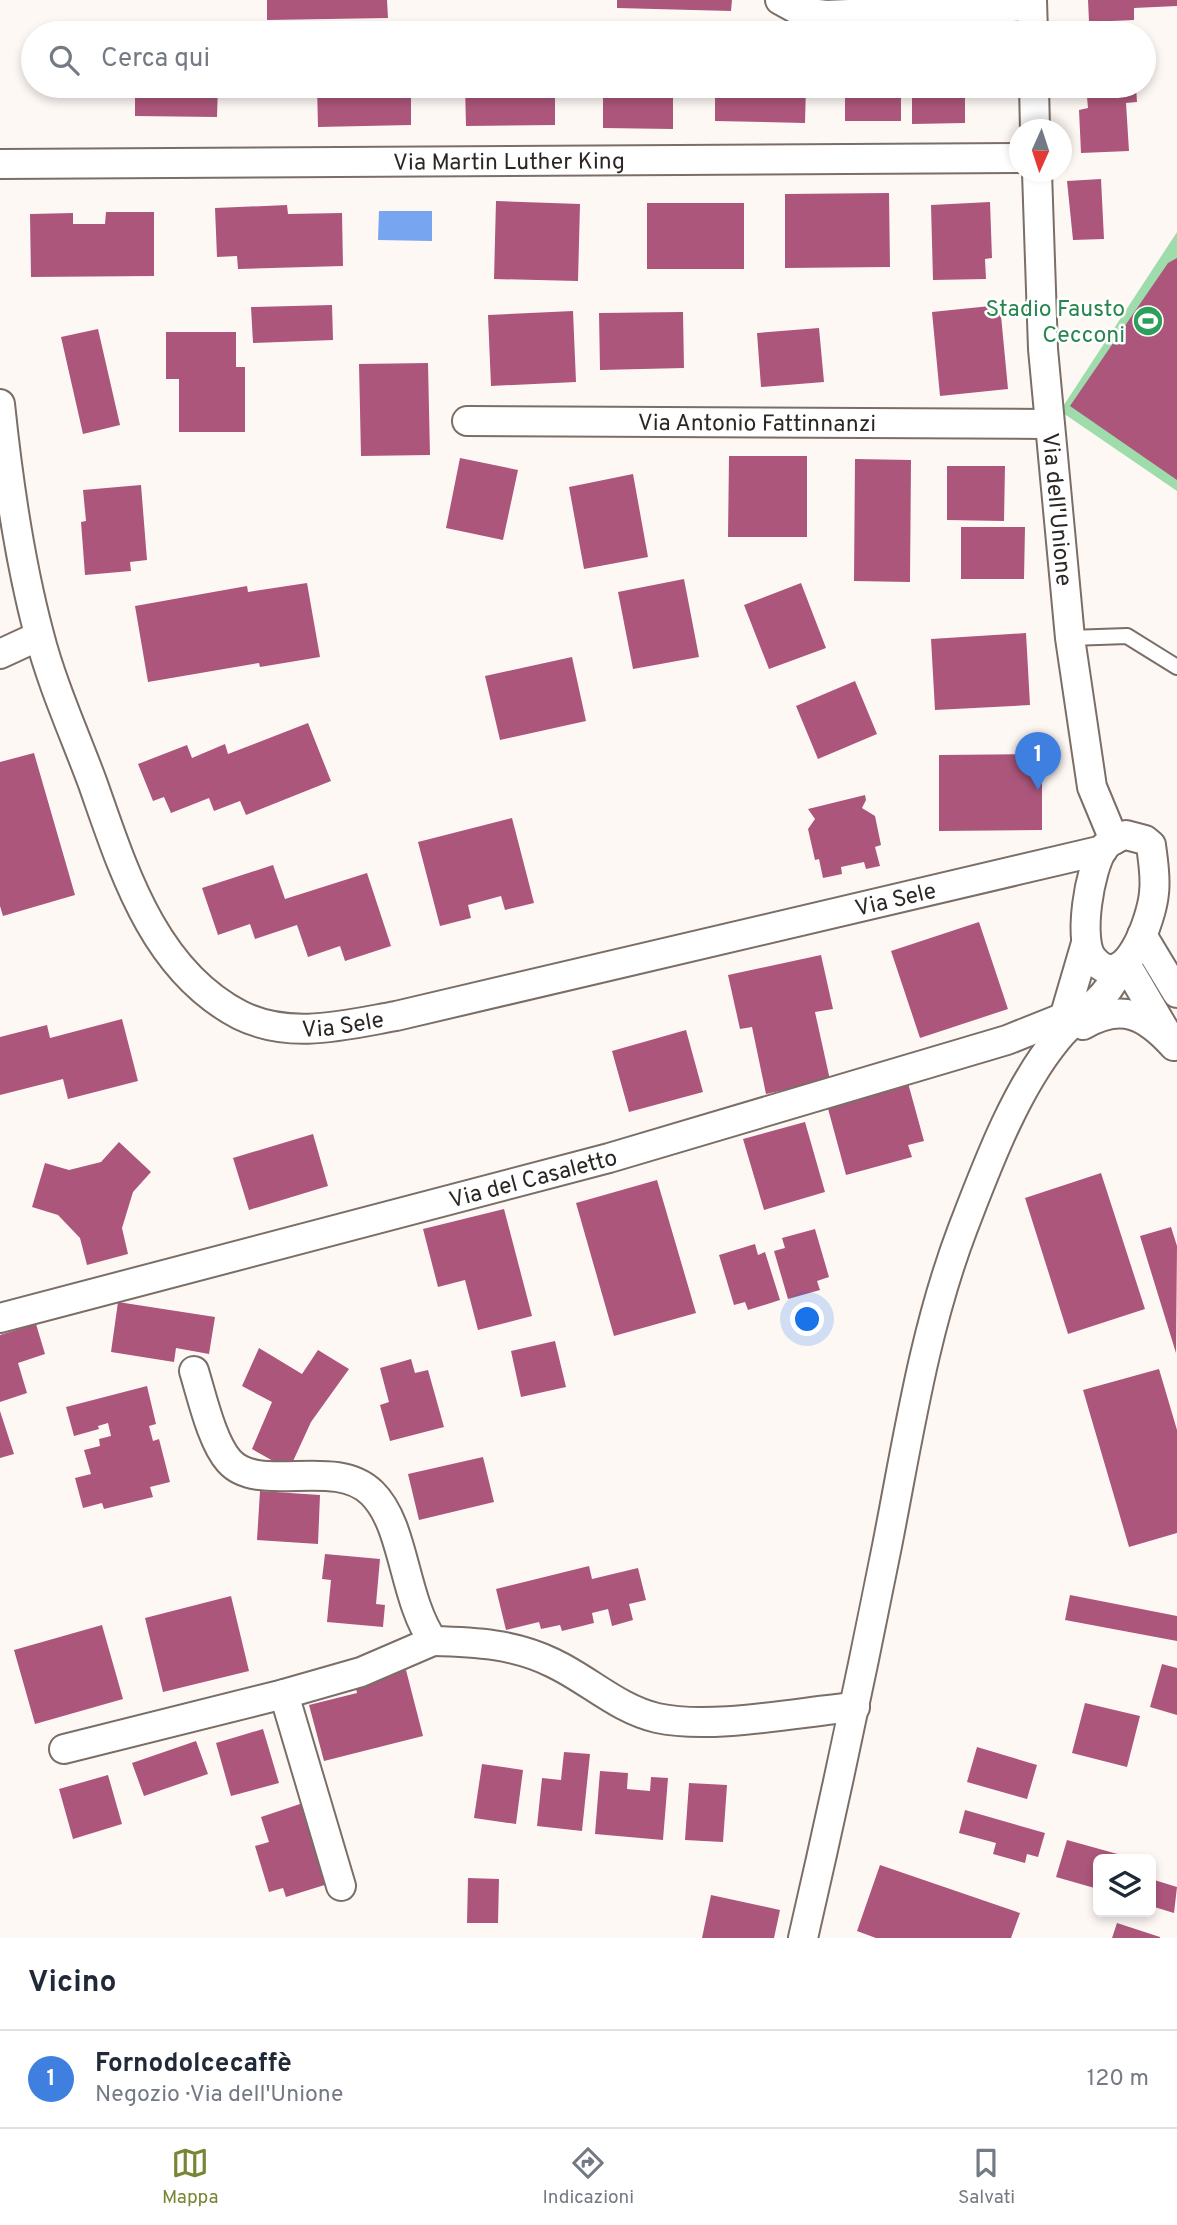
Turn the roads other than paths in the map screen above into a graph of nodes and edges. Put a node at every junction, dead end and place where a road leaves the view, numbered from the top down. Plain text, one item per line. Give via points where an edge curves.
1 (780, 0) edge
2 (1032, 13) edge
3 (1034, 98) edge
4 (1035, 119) edge
5 (1009, 158) edge
6 (0, 164) edge
7 (1037, 182) edge
8 (0, 404) edge
9 (467, 421) dead end
10 (1048, 424) junction
11 (39, 636) junction
12 (1070, 638) junction
13 (0, 654) edge
14 (1177, 667) edge
15 (1164, 844) edge
16 (1108, 845) junction
17 (1142, 935) junction
18 (1086, 943) junction
19 (1122, 967) junction
20 (1177, 993) edge
21 (1060, 1028) junction
22 (1175, 1049) edge
23 (0, 1318) edge
24 (194, 1371) dead end
25 (433, 1641) junction
26 (284, 1694) junction
27 (855, 1707) junction
28 (64, 1749) dead end
29 (341, 1886) dead end
30 (803, 1938) edge

1 - 2 street via 803,12 826,15
3 - 4 street
5 - 6 street, Via Martin Luther King
7 - 10 street, Via dell'Unione
8 - 11 street, Via Sele via 12,498
9 - 10 street, Via Antonio Fattinnanzi
10 - 12 street, Via dell'Unione
11 - 13 street
11 - 16 street, Via Sele via 124,871 152,925 194,982 228,1008 266,1025 314,1029 396,1016
12 - 14 lane via 1127,636
12 - 16 street, Via dell'Unione via 1092,787
15 - 16 street, Via Sele via 1135,836
15 - 17 street
16 - 18 street via 1092,880
17 - 19 street
17 - 20 street
18 - 19 street via 1093,959 1108,969
18 - 21 street
19 - 21 street via 1103,998
19 - 22 street
21 - 22 street, Via del Casaletto via 1115,1012 1147,1021
21 - 23 street, Via del Casaletto via 609,1158
21 - 27 street via 987,1168 940,1294
24 - 25 street via 219,1445 237,1467 260,1474 338,1477 372,1492 391,1525 416,1613
25 - 26 street via 361,1672
25 - 27 street via 487,1643 530,1653 631,1708 673,1720 715,1721
26 - 28 street
26 - 29 street
27 - 30 street

